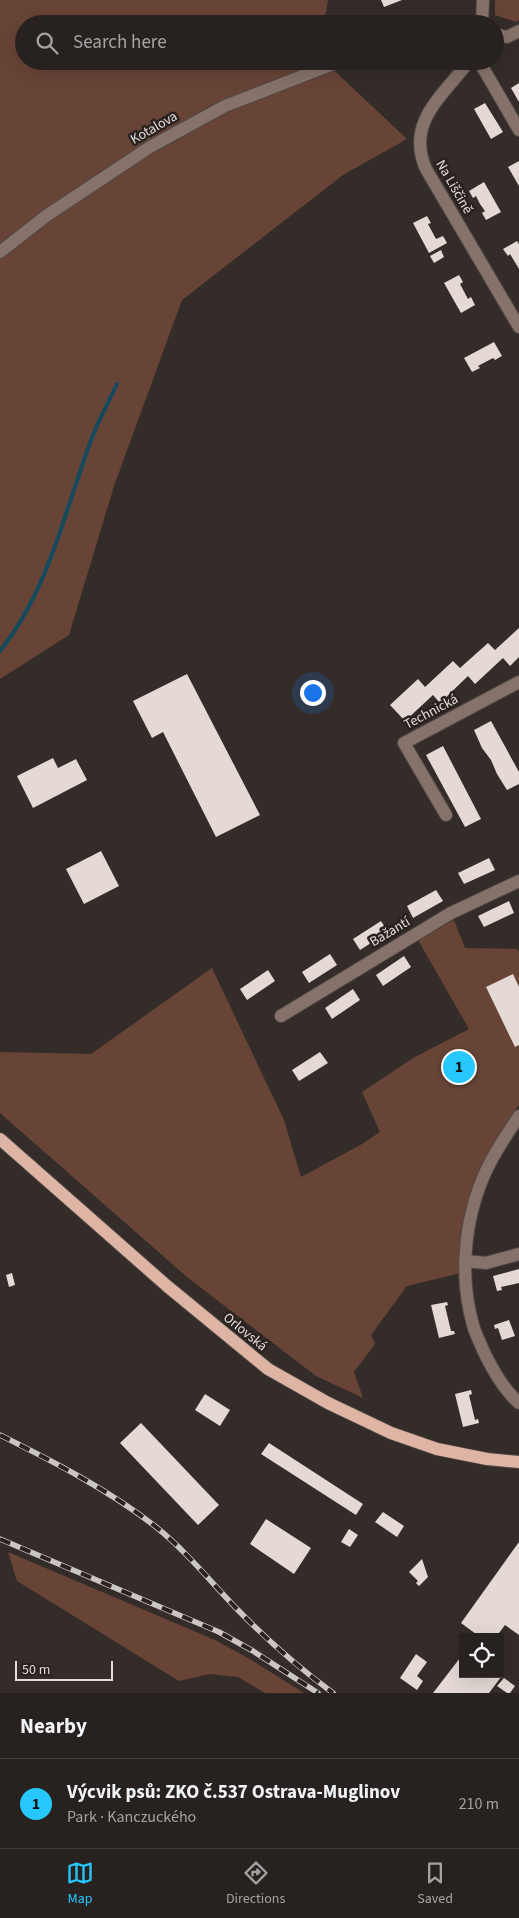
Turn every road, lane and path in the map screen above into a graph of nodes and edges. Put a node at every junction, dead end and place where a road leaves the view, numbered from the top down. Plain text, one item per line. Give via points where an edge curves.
1 (483, 0) edge
2 (482, 15) edge
3 (519, 31) edge
4 (504, 36) edge
5 (318, 70) edge
6 (462, 70) edge
7 (484, 70) edge
8 (519, 130) edge
9 (0, 252) edge
10 (514, 307) edge
11 (519, 327) edge
12 (519, 682) edge
13 (446, 815) dead end
14 (519, 881) edge
15 (281, 1016) dead end
16 (519, 1116) edge
17 (0, 1139) edge
18 (519, 1254) edge
19 (465, 1261) junction
20 (519, 1403) edge
21 (519, 1462) edge

1 - 2 street
3 - 4 street
5 - 9 street, Kotalova via 225,106 150,147 46,216
6 - 10 street, Na Liščině via 427,113 420,150 426,169
7 - 8 street
10 - 11 street, Na Liščině
12 - 13 street, Technická via 404,743
14 - 15 street, Bažantí via 451,913
16 - 19 street via 482,1181 470,1224
17 - 21 main road, Orlovská via 167,1286 268,1369 390,1433 437,1450
18 - 19 street via 486,1263
19 - 20 street via 473,1326 491,1367

